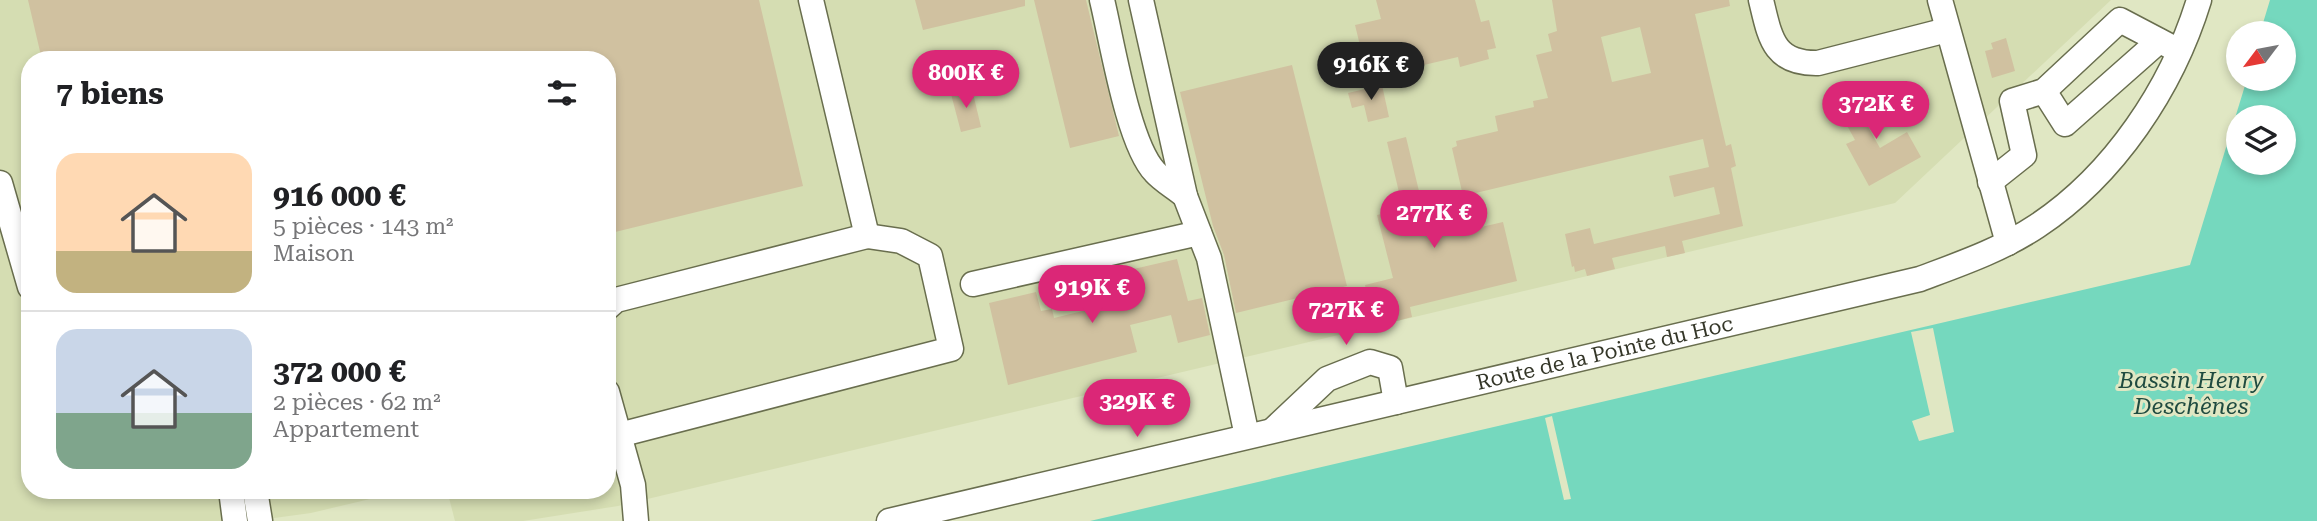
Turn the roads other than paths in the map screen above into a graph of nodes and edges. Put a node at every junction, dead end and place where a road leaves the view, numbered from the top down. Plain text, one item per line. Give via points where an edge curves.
1 (811, 0) edge
2 (1102, 0) edge
3 (1142, 0) edge
4 (1761, 0) edge
5 (1940, 0) edge
6 (2199, 0) edge
7 (1947, 30) junction
8 (2169, 46) junction
9 (2044, 91) junction
10 (1990, 181) junction
11 (0, 183) edge
12 (1185, 196) junction
13 (1199, 233) junction
14 (867, 236) junction
15 (2008, 243) junction
16 (21, 256) edge
17 (973, 284) dead end
18 (616, 300) edge
19 (1396, 402) junction
20 (616, 424) edge
21 (1273, 430) junction
22 (619, 435) junction
23 (1247, 436) junction
24 (633, 485) junction
25 (233, 499) edge
26 (256, 499) edge
27 (235, 521) edge
28 (260, 521) edge
29 (636, 521) edge
30 (657, 521) edge
31 (889, 521) edge

1 - 14 street
2 - 12 street via 1130,122 1154,172
3 - 12 street
4 - 7 street via 1769,35 1779,50 1790,60 1805,63
5 - 7 street
6 - 8 street, Route de la Pointe du Hoc via 2189,34
7 - 10 street
8 - 9 street via 2120,20
8 - 9 street via 2064,124
8 - 15 street, Route de la Pointe du Hoc via 2162,86 2119,152 2079,194
9 - 10 street via 2012,101 2024,155
10 - 15 street
11 - 16 street
12 - 13 street
13 - 17 street
13 - 23 street via 1209,258
14 - 18 street
14 - 22 street via 901,241 930,256 951,349
15 - 19 street, Route de la Pointe du Hoc via 1920,279
19 - 21 street, Route de la Pointe du Hoc
19 - 21 street via 1390,368 1370,362 1327,379
20 - 22 street
21 - 23 street, Route de la Pointe du Hoc
22 - 24 street
23 - 31 street, Route de la Pointe du Hoc
24 - 29 street
24 - 30 street
25 - 27 street
26 - 28 street

